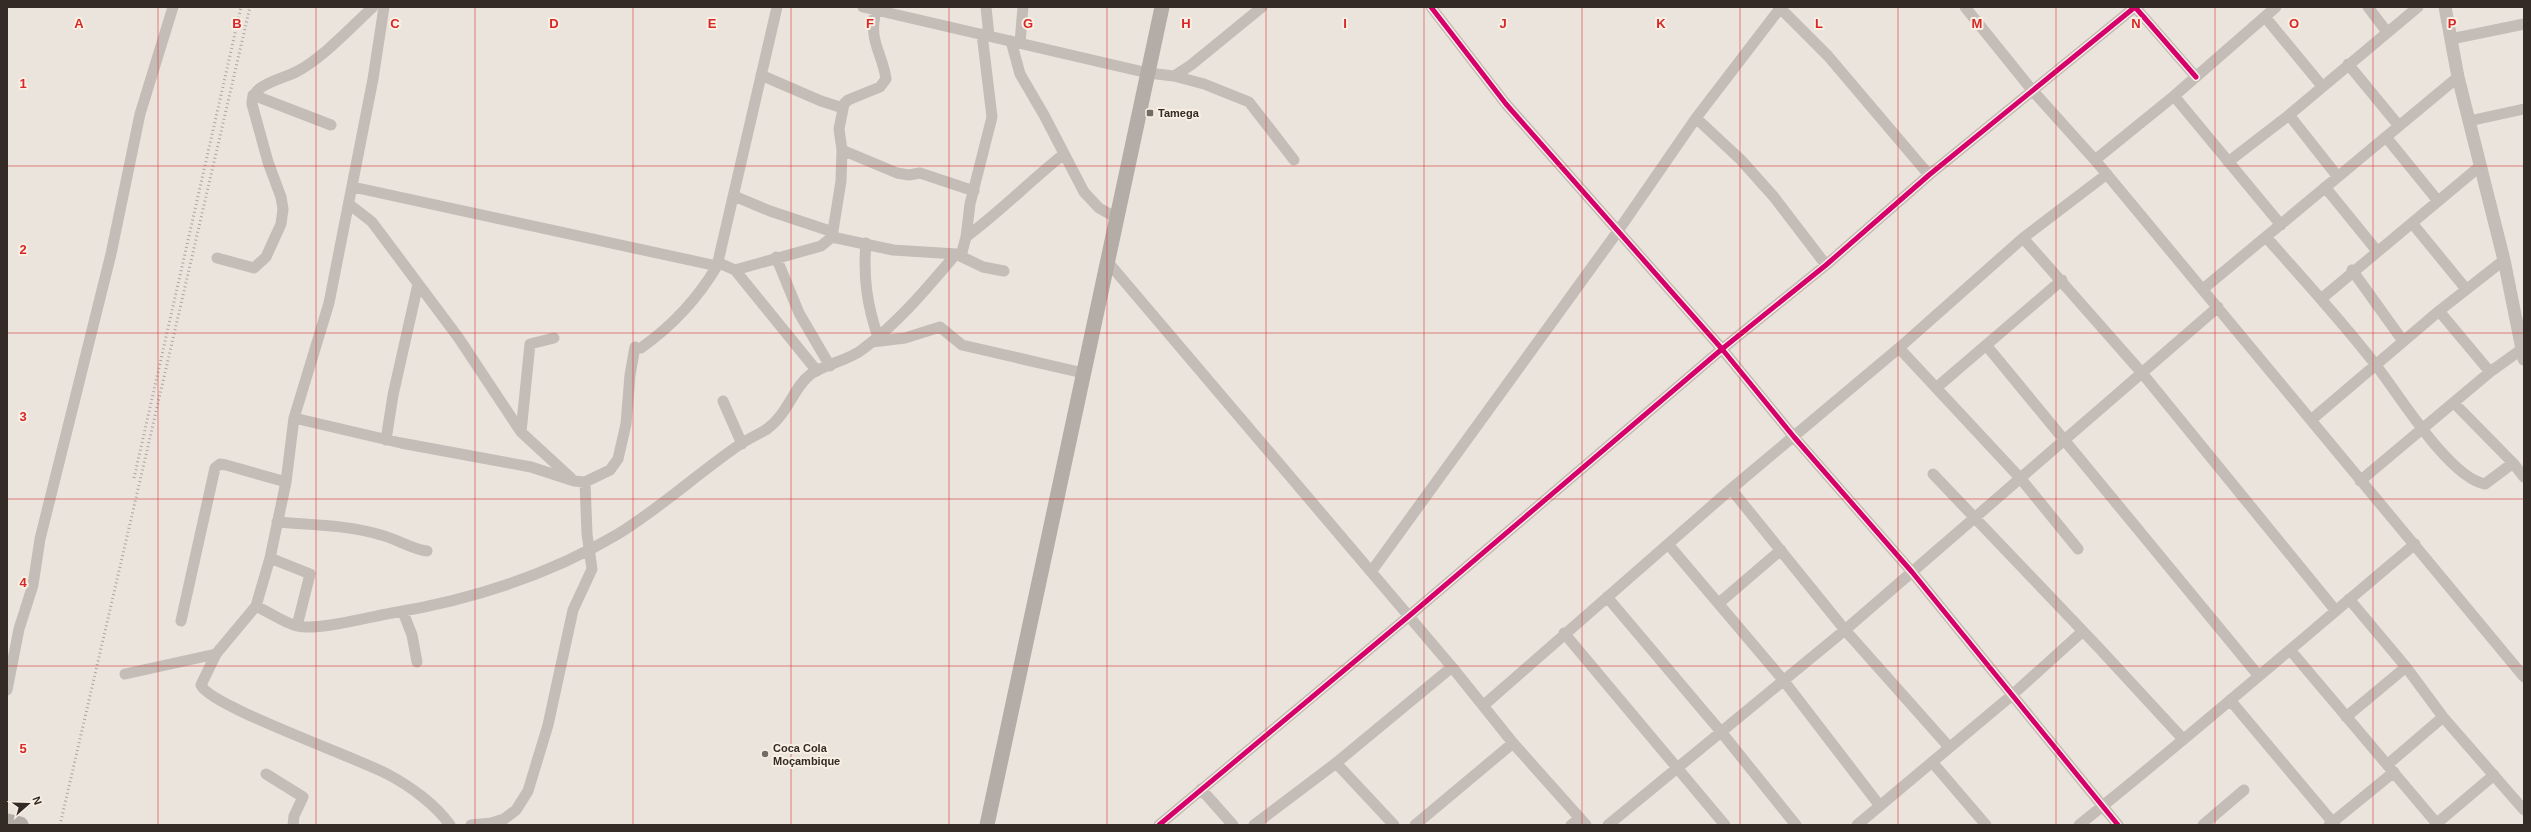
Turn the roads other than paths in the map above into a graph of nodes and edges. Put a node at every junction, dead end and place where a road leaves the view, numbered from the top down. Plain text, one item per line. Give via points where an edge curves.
1 (373, 7) edge
2 (384, 7) edge
3 (777, 7) edge
4 (863, 7) edge
5 (986, 7) edge
6 (1023, 7) edge
7 (1162, 7) edge
8 (1262, 7) edge
9 (1431, 7) edge
10 (1965, 7) edge
11 (2276, 7) edge
12 (2368, 7) edge
13 (2418, 7) edge
14 (2445, 7) edge
15 (169, 8) edge
16 (1780, 8) edge
17 (876, 9) edge
18 (2265, 17) junction
19 (2524, 24) edge
20 (2387, 32) junction
21 (985, 35) junction
22 (2451, 39) junction
23 (1016, 42) junction
24 (2348, 64) junction
25 (1148, 73) junction
26 (761, 75) junction
27 (1174, 76) junction
28 (2196, 77) junction
29 (2458, 77) junction
30 (2322, 86) junction
31 (2032, 90) junction
32 (253, 95) junction
33 (2174, 96) junction
34 (843, 108) junction
35 (2524, 109) edge
36 (2288, 116) junction
37 (1696, 118) junction
38 (2469, 121) junction
39 (331, 125) dead end
40 (2399, 126) junction
41 (2386, 137) junction
42 (842, 150) junction
43 (1064, 154) junction
44 (1294, 160) dead end
45 (2095, 160) junction
46 (2228, 162) junction
47 (2479, 167) junction
48 (2107, 174) junction
49 (1929, 175) junction
50 (2338, 177) junction
51 (353, 187) junction
52 (2325, 187) junction
53 (974, 190) junction
54 (734, 196) junction
55 (2438, 201) junction
56 (349, 204) junction
57 (1117, 218) junction
58 (2412, 223) junction
59 (2281, 224) junction
60 (1618, 231) junction
61 (832, 234) junction
62 (966, 237) junction
63 (2266, 237) junction
64 (2023, 238) junction
65 (866, 243) junction
66 (2377, 251) junction
67 (958, 255) junction
68 (776, 257) junction
69 (217, 258) dead end
70 (2504, 260) junction
71 (1107, 261) junction
72 (718, 264) junction
73 (1826, 265) junction
74 (734, 270) junction
75 (2352, 270) junction
76 (1004, 271) dead end
77 (2062, 280) junction
78 (418, 284) junction
79 (2203, 289) junction
80 (2466, 289) junction
81 (2320, 299) junction
82 (2218, 308) junction
83 (2439, 311) junction
84 (554, 338) dead end
85 (875, 339) junction
86 (2403, 341) junction
87 (1986, 345) junction
88 (1898, 348) junction
89 (1722, 349) junction
90 (2523, 354) edge
91 (2376, 365) junction
92 (830, 366) junction
93 (817, 371) junction
94 (2490, 372) junction
95 (1083, 373) junction
96 (2142, 373) junction
97 (1936, 388) junction
98 (723, 401) dead end
99 (2455, 404) junction
100 (294, 418) junction
101 (2311, 420) junction
102 (2422, 431) junction
103 (521, 432) junction
104 (1794, 436) junction
105 (386, 440) junction
106 (2065, 442) junction
107 (742, 444) junction
108 (2513, 463) junction
109 (1933, 474) dead end
110 (2524, 477) edge
111 (2021, 479) junction
112 (580, 481) junction
113 (2360, 481) junction
114 (286, 482) junction
115 (1732, 489) junction
116 (1974, 519) junction
117 (277, 522) junction
118 (1668, 544) junction
119 (2415, 544) junction
120 (589, 549) junction
121 (2078, 549) dead end
122 (1781, 550) junction
123 (427, 551) dead end
124 (270, 558) junction
125 (1371, 572) junction
126 (1912, 572) junction
127 (1607, 597) junction
128 (2349, 599) junction
129 (1719, 603) junction
130 (256, 606) junction
131 (2336, 610) junction
132 (403, 612) junction
133 (1409, 616) junction
134 (181, 621) dead end
135 (297, 626) junction
136 (1845, 630) junction
137 (2083, 632) junction
138 (1564, 633) junction
139 (2290, 651) junction
140 (216, 654) junction
141 (417, 662) dead end
142 (1452, 667) junction
143 (2406, 667) junction
144 (125, 674) dead end
145 (9, 675) edge
146 (2258, 675) junction
147 (2524, 677) edge
148 (1784, 681) junction
149 (7, 690) edge
150 (2011, 696) junction
151 (2230, 700) junction
152 (1484, 705) junction
153 (2346, 717) junction
154 (2443, 717) junction
155 (1722, 733) junction
156 (2183, 739) junction
157 (1513, 742) junction
158 (1949, 747) junction
159 (1932, 762) junction
160 (1336, 763) junction
161 (1678, 768) junction
162 (2390, 769) junction
163 (266, 774) dead end
164 (2494, 775) junction
165 (1201, 789) junction
166 (2244, 790) dead end
167 (1880, 806) junction
168 (2102, 807) junction
169 (2524, 810) edge
170 (1583, 821) edge
171 (7, 822) edge
172 (2332, 824) edge
173 (2437, 824) edge
174 (20, 825) edge
175 (293, 825) edge
176 (450, 825) edge
177 (471, 825) edge
178 (987, 825) edge
179 (1159, 825) edge
180 (1233, 825) edge
181 (1254, 825) edge
182 (1394, 825) edge
183 (1415, 825) edge
184 (1571, 825) edge
185 (1608, 825) edge
186 (1725, 825) edge
187 (1796, 825) edge
188 (1857, 825) edge
189 (1986, 825) edge
190 (2079, 825) edge
191 (2118, 825) edge
192 (2203, 825) edge

1 - 32 street via 300,70 260,88
2 - 51 street
3 - 26 street
4 - 17 street
5 - 21 street
6 - 23 street
7 - 25 main road
8 - 27 street
9 - 60 street via 1506,104
10 - 31 street
11 - 18 street
12 - 20 street
13 - 20 street
14 - 22 street
15 - 145 street via 138,120 111,254 41,532 33,585 19,629
16 - 37 street
16 - 49 street via 1828,56
17 - 21 street
17 - 34 street via 874,40 885,71 885,84 848,100
18 - 28 street
18 - 30 street
19 - 22 street
20 - 24 street
21 - 23 street
21 - 53 street via 992,117
22 - 29 street
23 - 25 street
23 - 43 street via 1020,74
24 - 30 street
24 - 40 street
25 - 27 street
25 - 57 main road
26 - 34 street
26 - 54 street
27 - 44 street via 1204,84 1249,102
28 - 31 street via 2135,7
28 - 33 street
29 - 38 street
29 - 40 street
30 - 36 street
31 - 45 street
31 - 49 street
32 - 39 street
32 - 69 street via 252,104 281,197 281,224 266,257 254,268
33 - 45 street
33 - 46 street
34 - 42 street via 839,130
35 - 38 street
36 - 46 street
36 - 50 street
37 - 60 street
37 - 73 street via 1741,160 1774,197
38 - 47 street
40 - 41 street
41 - 50 street
41 - 55 street
42 - 53 street via 896,173 909,175 920,172
42 - 61 street via 841,181
43 - 57 street via 1091,201
43 - 62 street via 997,214
45 - 48 street
46 - 59 street
47 - 55 street
47 - 70 street
48 - 64 street
48 - 79 street
49 - 73 street
50 - 52 street
51 - 56 street
51 - 72 street
52 - 59 street
52 - 66 street
53 - 62 street
54 - 61 street
54 - 72 street
55 - 58 street
56 - 78 street via 372,222
56 - 100 street via 329,303
57 - 71 main road
58 - 66 street
58 - 80 street
59 - 63 street
60 - 89 street
60 - 125 street
61 - 65 street
61 - 68 street via 824,244
62 - 67 street
63 - 79 street
63 - 81 street
64 - 77 street
64 - 88 street
65 - 67 street via 893,250
65 - 85 street via 863,272
66 - 75 street
67 - 76 street via 983,267
67 - 85 street via 916,302
68 - 74 street
68 - 92 street via 799,313
70 - 80 street
70 - 90 street
71 - 95 main road
71 - 125 street
72 - 74 street
72 - 112 street via 704,288 661,334 638,348 630,375 626,424 618,459 610,470
73 - 89 street
74 - 93 street
75 - 81 street
75 - 86 street
77 - 87 street
77 - 96 street
78 - 103 street via 458,337
78 - 105 street via 393,395
79 - 82 street
80 - 83 street
81 - 91 street
82 - 96 street
82 - 101 street
83 - 86 street
83 - 94 street
84 - 103 street via 530,344
85 - 92 street via 848,359
85 - 95 street via 905,338 940,327 962,345
86 - 91 street
87 - 97 street
87 - 106 street
88 - 97 street
88 - 104 street
89 - 104 street
89 - 133 street
90 - 94 street
91 - 101 street
91 - 102 street
92 - 93 street
93 - 107 street via 802,384 778,420
94 - 99 street
95 - 178 main road
96 - 106 street
96 - 131 street
97 - 111 street
98 - 107 street
99 - 102 street
99 - 108 street
100 - 105 street
100 - 114 street
101 - 113 street
102 - 108 street via 2476,482 2485,484
102 - 113 street
103 - 112 street
104 - 115 street
104 - 126 street
105 - 112 street via 531,467
106 - 111 street
106 - 146 street
107 - 120 street via 664,502 617,534
108 - 110 street
109 - 116 street
111 - 116 street
111 - 121 street
112 - 120 street
113 - 119 street
114 - 117 street
114 - 134 street via 226,465 220,464 215,468
115 - 118 street
115 - 122 street
116 - 126 street
116 - 137 street
117 - 123 street via 380,534 418,550
117 - 124 street
118 - 127 street
118 - 129 street
119 - 128 street
119 - 147 street
120 - 132 street via 522,580
120 - 177 street via 592,569 572,610 548,725 528,791 516,810 504,819
122 - 129 street
122 - 136 street
124 - 130 street
124 - 135 street via 310,574
125 - 133 street
126 - 136 street
126 - 150 street
127 - 138 street
127 - 155 street
128 - 131 street
128 - 143 street
129 - 148 street
130 - 135 street
130 - 140 street
131 - 139 street
132 - 135 street via 318,626
132 - 141 street via 412,635
133 - 142 street
133 - 165 street
136 - 148 street
136 - 158 street
137 - 150 street
137 - 156 street
138 - 152 street
138 - 161 street
139 - 146 street
139 - 153 street
140 - 144 street
140 - 176 street via 201,685 206,693 389,775 419,796
142 - 152 street
142 - 160 street
143 - 153 street
143 - 154 street
145 - 149 street
146 - 151 street
148 - 155 street
148 - 167 street
150 - 158 street
150 - 168 street
151 - 156 street
151 - 172 street
152 - 157 street
153 - 162 street
154 - 162 street
154 - 164 street
155 - 161 street
155 - 187 street
156 - 168 street
157 - 170 street
157 - 183 street
158 - 159 street
159 - 167 street
159 - 189 street
160 - 181 street
160 - 182 street
161 - 185 street
161 - 186 street
162 - 172 street
162 - 173 street
163 - 175 street via 302,795 303,799 294,816
164 - 169 street
164 - 173 street
165 - 179 street
165 - 180 street
166 - 192 street
167 - 188 street
168 - 190 street
168 - 191 street
170 - 184 street
171 - 174 main road

